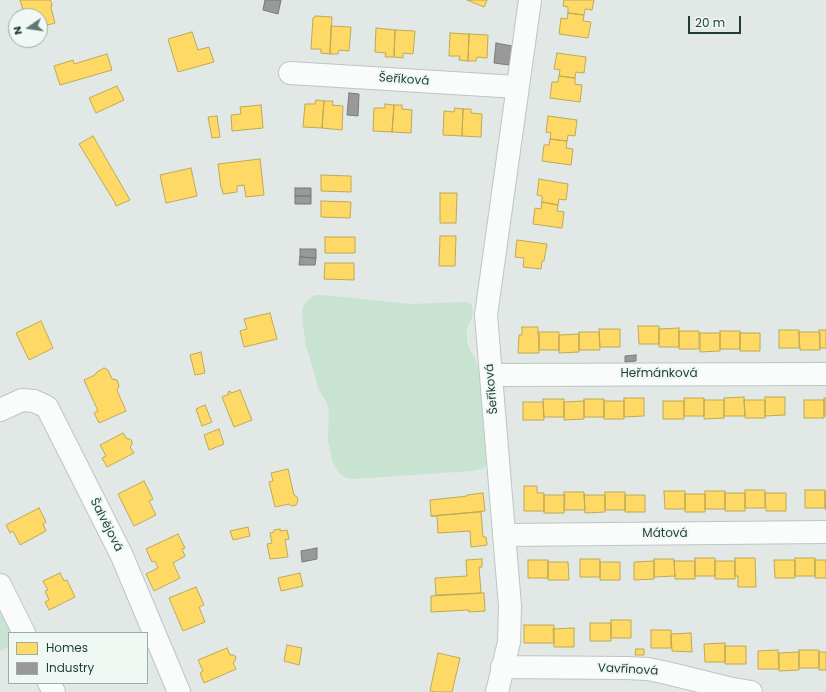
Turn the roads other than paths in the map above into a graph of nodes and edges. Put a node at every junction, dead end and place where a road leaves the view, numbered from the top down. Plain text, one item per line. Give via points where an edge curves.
1 (530, 0) edge
2 (290, 73) dead end
3 (517, 87) junction
4 (826, 374) edge
5 (491, 375) junction
6 (0, 410) edge
7 (826, 532) edge
8 (504, 535) junction
9 (0, 585) edge
10 (24, 632) edge
11 (502, 667) junction
12 (179, 692) edge
13 (497, 692) edge
14 (751, 692) edge

1 - 3 street, Šeříková
2 - 3 street, Šeříková
3 - 5 street, Šeříková via 486,315
4 - 5 street, Heřmánková
5 - 8 street, Šeříková
6 - 12 street, Šalvějová via 22,400 46,406 122,556
7 - 8 street, Mátová
8 - 11 street, Šeříková via 510,626 509,642
9 - 10 street
11 - 13 street, Šeříková
11 - 14 street, Vavřínová via 648,669

